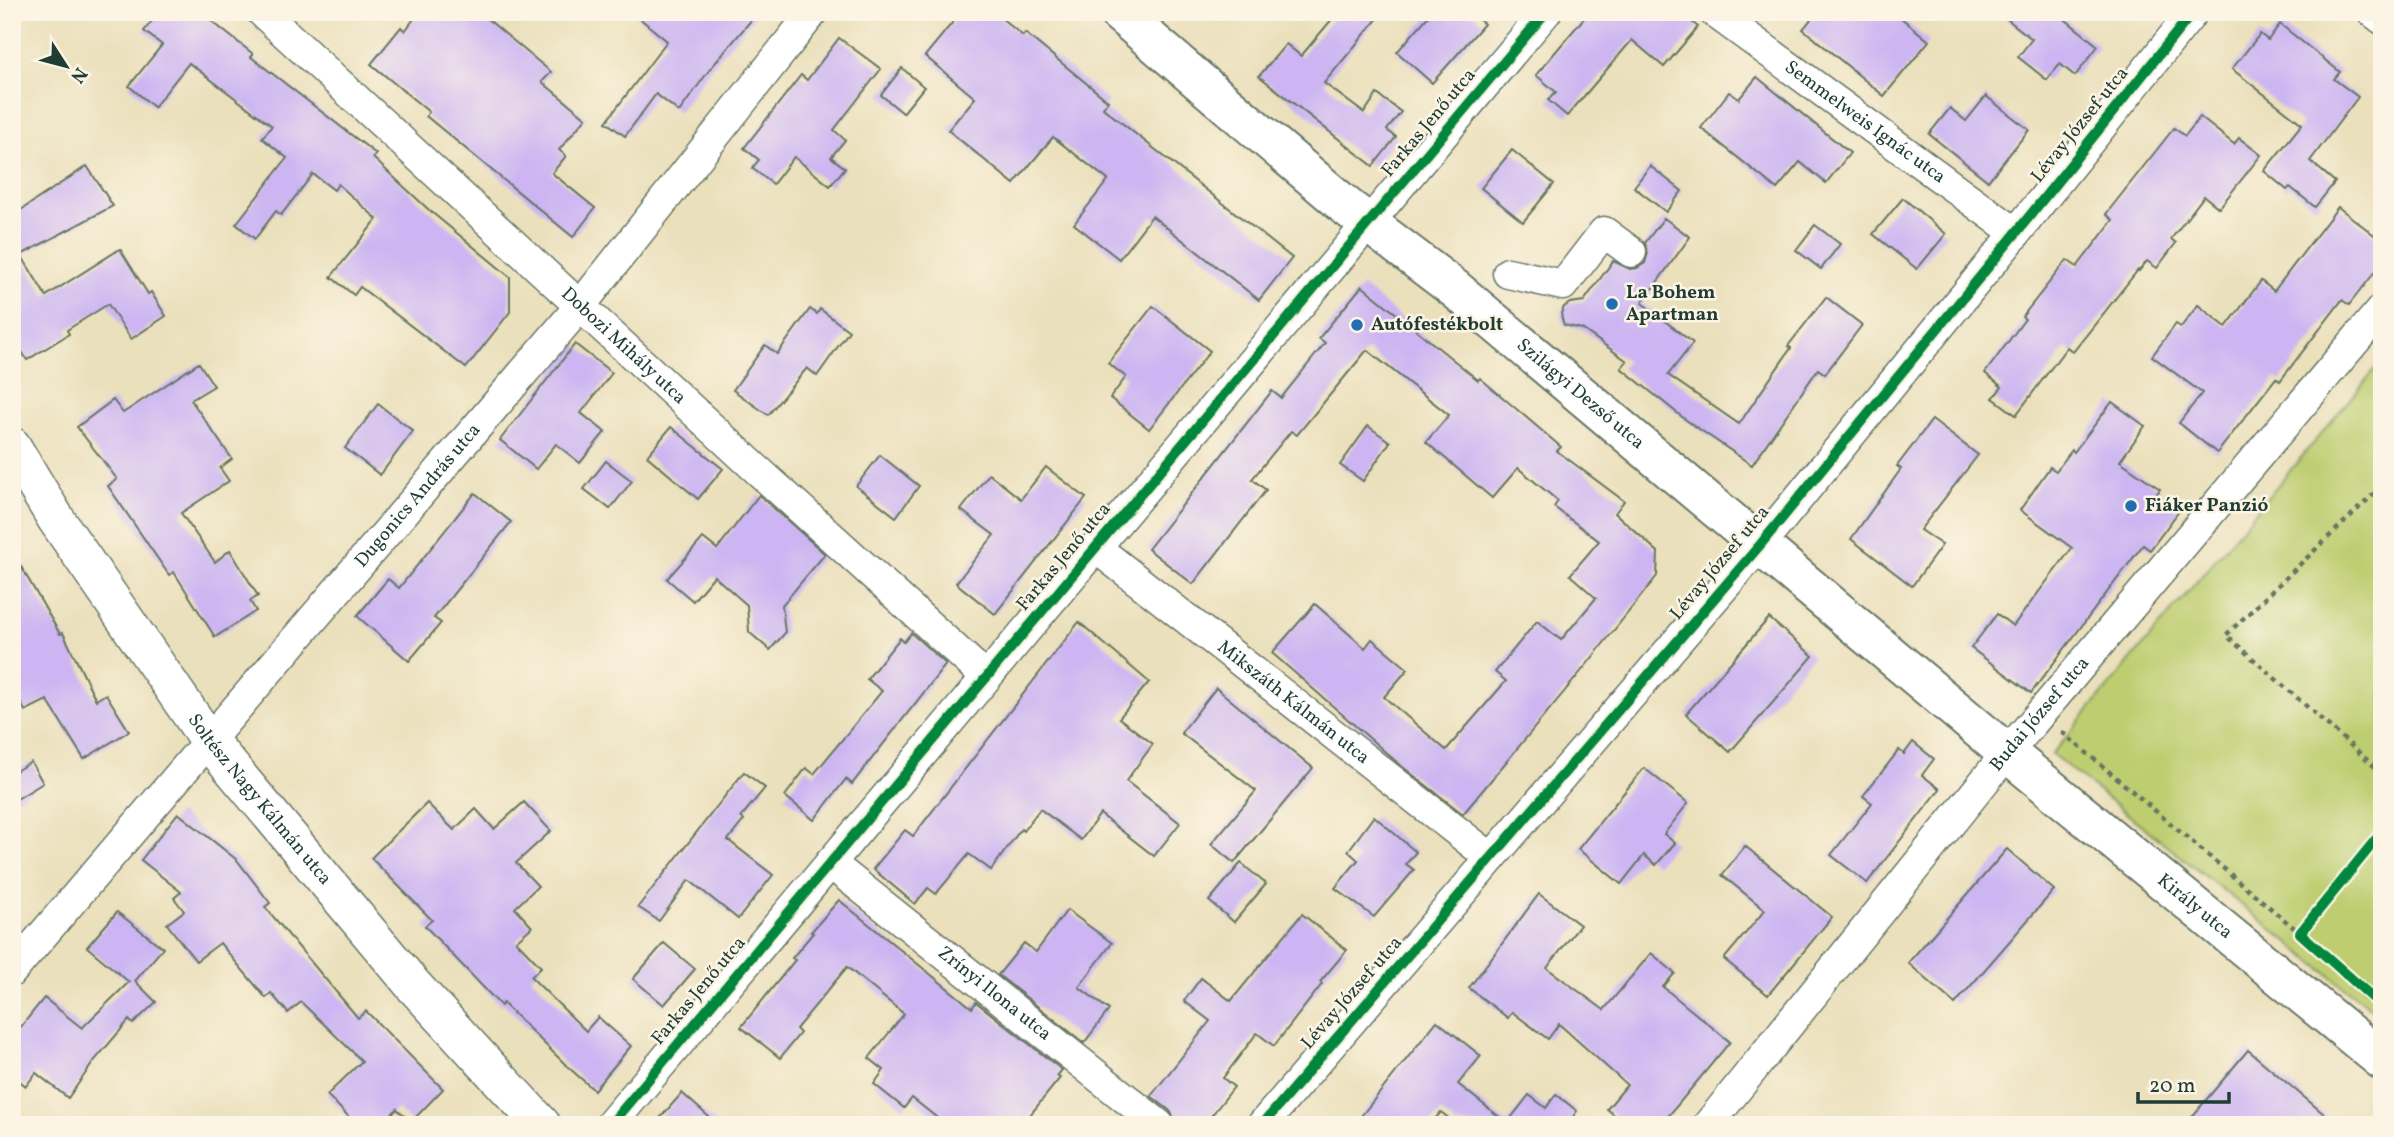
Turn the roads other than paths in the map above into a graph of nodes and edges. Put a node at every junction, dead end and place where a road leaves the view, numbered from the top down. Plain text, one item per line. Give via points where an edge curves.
1 (262, 12) edge
2 (813, 12) edge
3 (1118, 12) edge
4 (1546, 12) edge
5 (1714, 12) edge
6 (2193, 12) edge
7 (2373, 12) edge
8 (2382, 19) edge
9 (1368, 223) junction
10 (2016, 233) junction
11 (1631, 252) dead end
12 (1508, 274) dead end
13 (581, 305) junction
14 (2382, 309) edge
15 (12, 446) edge
16 (1759, 545) junction
17 (1095, 547) junction
18 (986, 677) junction
19 (209, 741) junction
20 (2007, 753) junction
21 (1490, 858) junction
22 (830, 863) junction
23 (12, 971) edge
24 (2382, 1060) edge
25 (542, 1125) edge
26 (610, 1125) edge
27 (1159, 1125) edge
28 (1262, 1125) edge
29 (1708, 1125) edge

1 - 13 street, Dobozi Mihály utca
2 - 13 street, Dugonics András utca
3 - 9 main road, Szilágyi Dezső utca
4 - 9 street, Farkas Jenő utca
5 - 10 street, Semmelweis Ignác utca
6 - 10 street, Lévay József utca
7 - 8 street
9 - 16 main road, Szilágyi Dezső utca via 1455,289
9 - 17 street, Farkas Jenő utca
10 - 16 street, Lévay József utca
11 - 12 street via 1604,232 1563,285 1556,288
13 - 18 street, Dobozi Mihály utca
13 - 19 street, Dugonics András utca
14 - 20 street, Budai József utca
15 - 19 street, Soltész Nagy Kálmán utca via 56,519
16 - 20 main road, Szilágyi Dezső utca
16 - 21 street, Lévay József utca
17 - 18 street, Farkas Jenő utca
17 - 21 street, Mikszáth Kálmán utca
18 - 22 street, Farkas Jenő utca
19 - 23 street, Dugonics András utca
19 - 25 street, Soltész Nagy Kálmán utca via 413,985
20 - 24 main road, Király utca
20 - 29 street, Budai József utca
21 - 28 street, Lévay József utca
22 - 26 street, Farkas Jenő utca
22 - 27 street, Zrínyi Ilona utca

